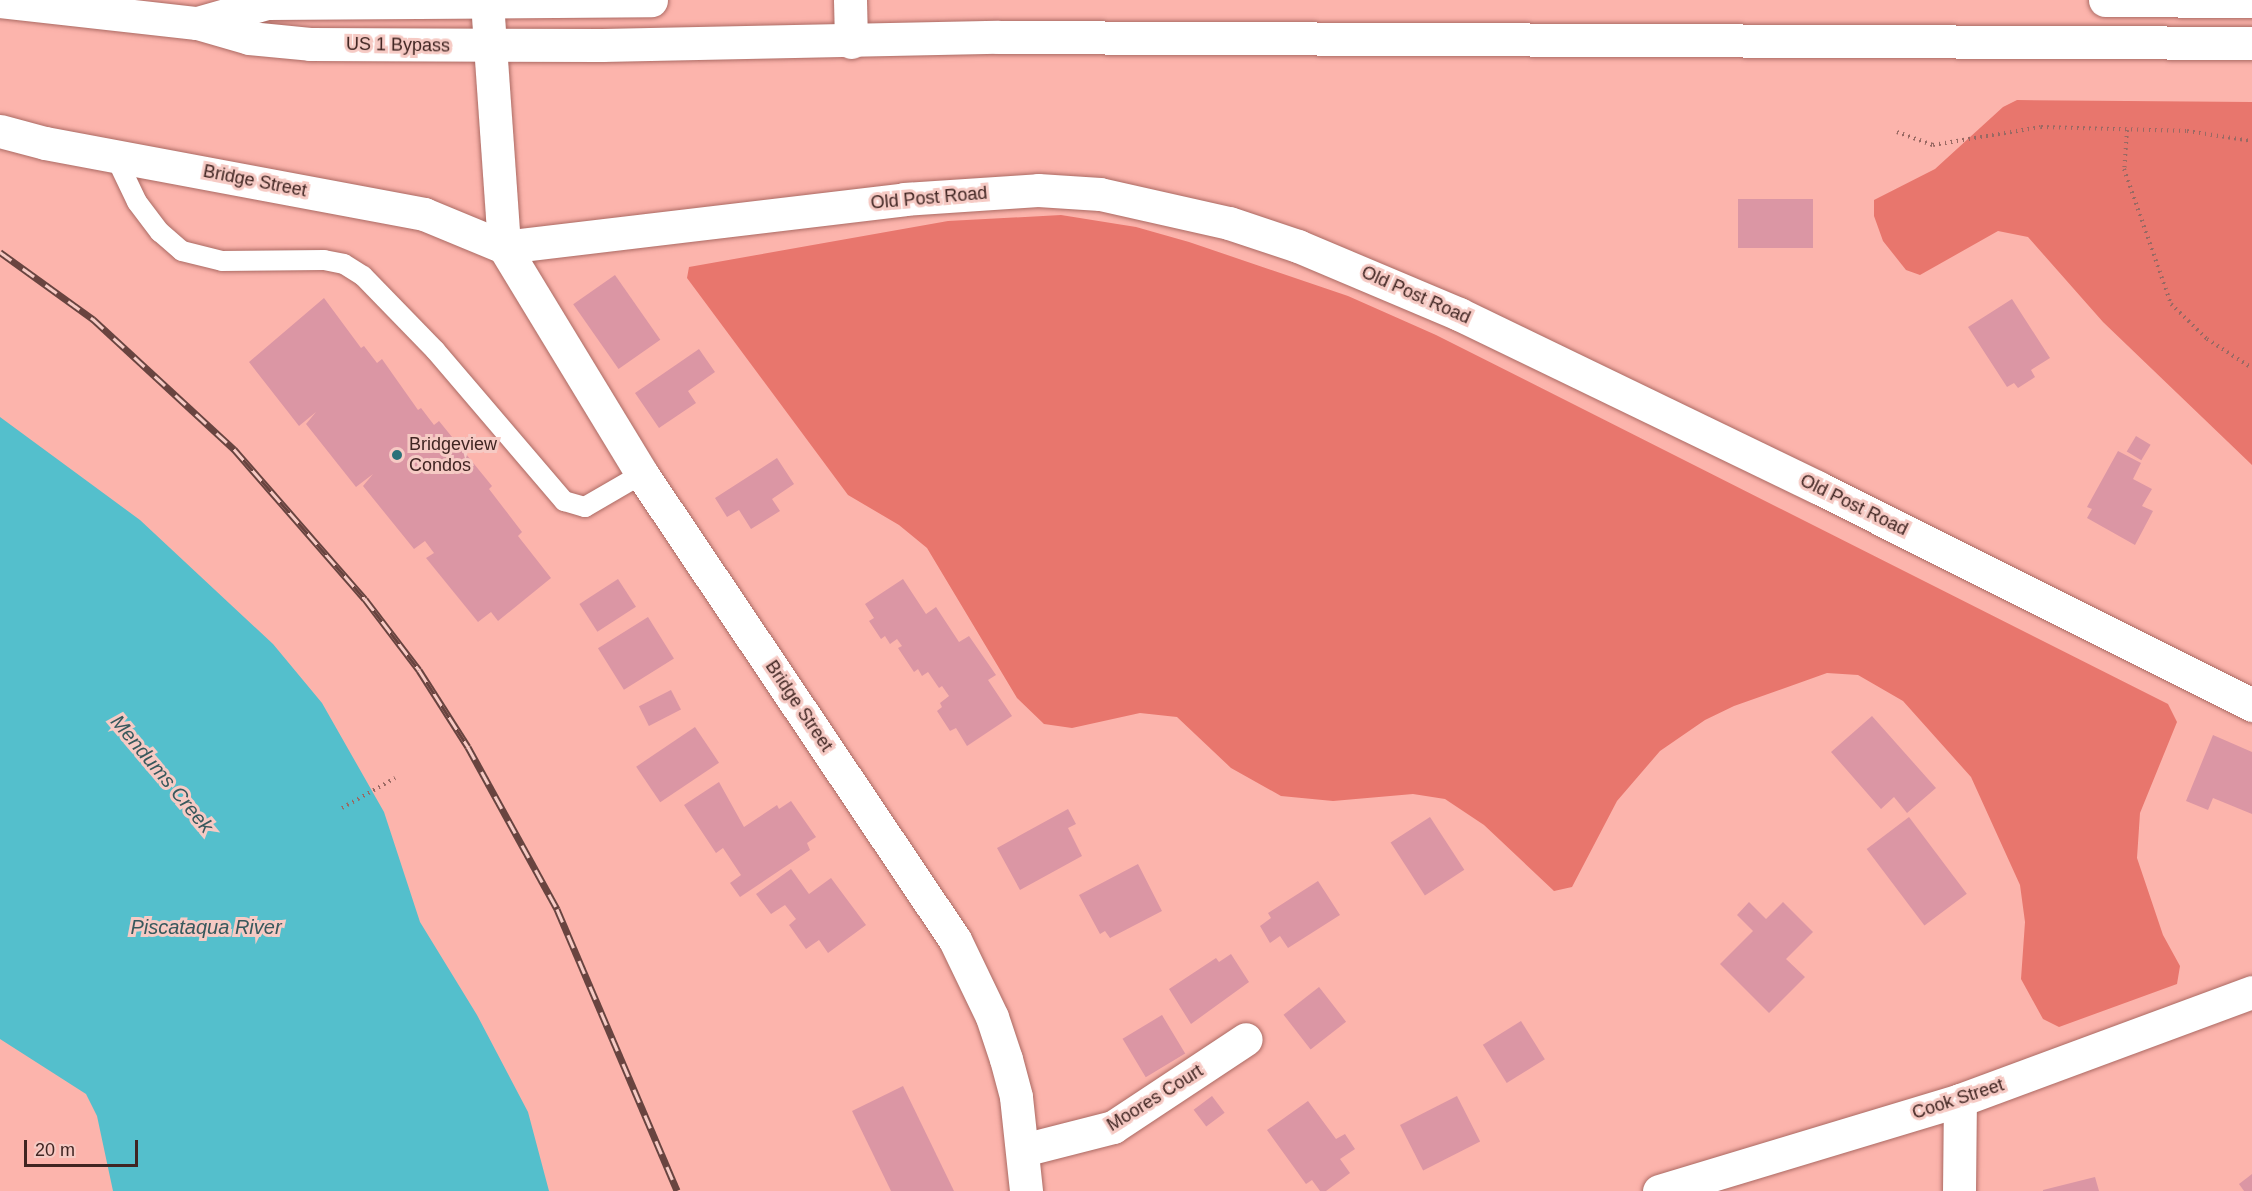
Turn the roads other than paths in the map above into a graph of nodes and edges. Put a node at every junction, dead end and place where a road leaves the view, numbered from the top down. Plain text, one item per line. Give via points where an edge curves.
1 (651, 0) edge
2 (850, 0) edge
3 (2105, 0) edge
4 (0, 1) edge
5 (2252, 1) edge
6 (487, 2) junction
7 (197, 23) junction
8 (851, 42) junction
9 (2252, 43) edge
10 (491, 46) junction
11 (0, 131) edge
12 (115, 156) junction
13 (504, 247) junction
14 (642, 474) junction
15 (2252, 705) edge
16 (2252, 992) edge
17 (1246, 1039) dead end
18 (1960, 1100) junction
19 (1023, 1150) junction
20 (1026, 1191) edge
21 (1659, 1191) edge
22 (1959, 1191) edge

1 - 6 street
2 - 8 street
3 - 5 street
4 - 7 street
6 - 7 street via 267,3
6 - 10 street, Bridge Street
7 - 10 street, US 1 Bypass via 249,38 310,44
8 - 9 street, US 1 Bypass via 1010,37
8 - 10 street, US 1 Bypass
10 - 13 street, Bridge Street
11 - 12 street, Bridge Street
12 - 13 street, Bridge Street via 424,214
12 - 14 lane via 128,189 160,232 182,251 222,261 324,260 344,264 363,276 435,350 564,501 585,507
13 - 14 street, Bridge Street
13 - 15 street, Old Post Road via 904,199 1038,190 1100,194 1229,224 1298,246 1459,314 1827,492
14 - 19 street, Bridge Street via 955,940 1003,1048
16 - 18 street, Cook Street
17 - 19 street, Moores Court via 1113,1128
18 - 21 street, Cook Street
18 - 22 street
19 - 20 street, Bridge Street

